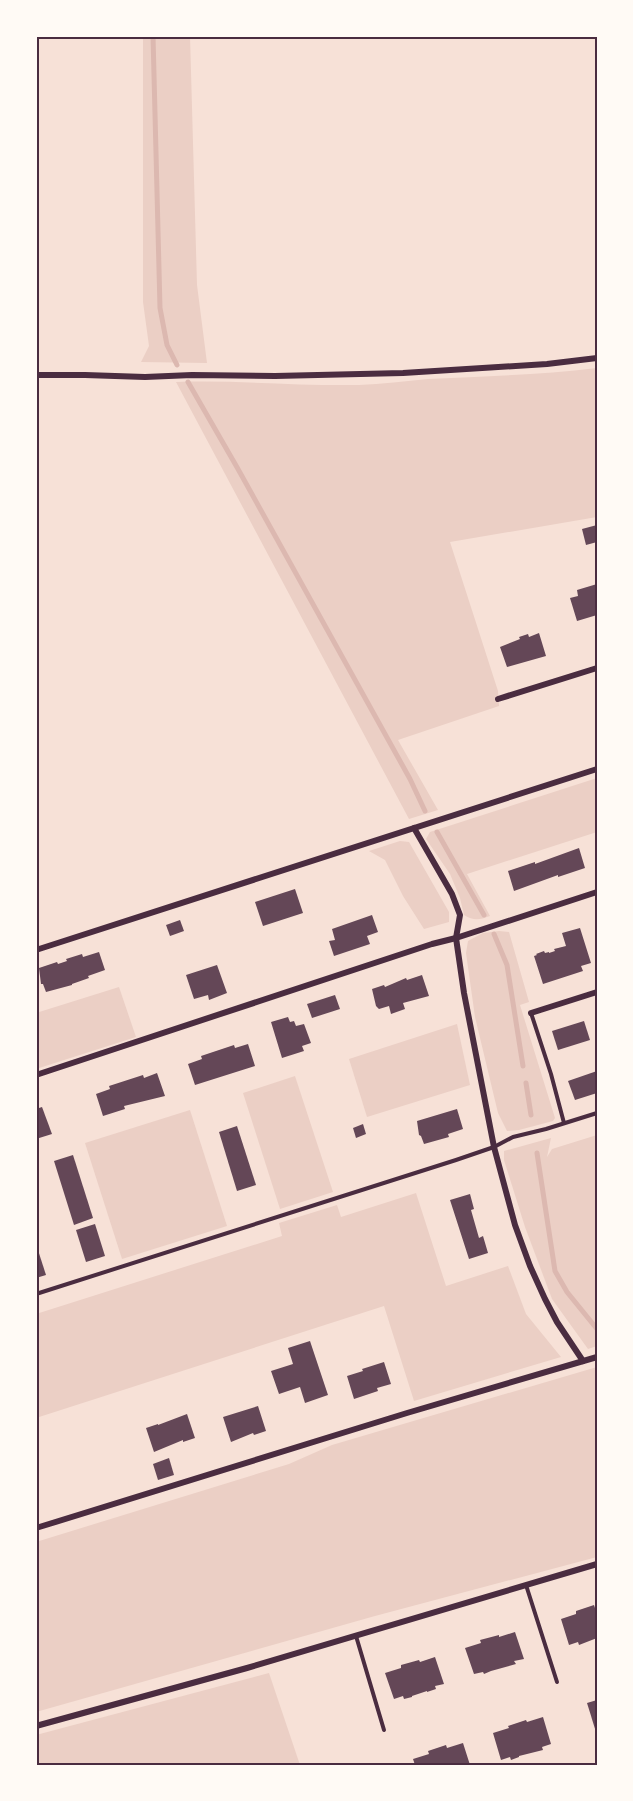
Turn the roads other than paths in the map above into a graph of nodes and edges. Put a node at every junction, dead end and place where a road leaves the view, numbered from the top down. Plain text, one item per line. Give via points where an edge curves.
1 (597, 358) edge
2 (36, 375) edge
3 (597, 668) edge
4 (498, 699) dead end
5 (597, 769) edge
6 (414, 828) junction
7 (597, 892) edge
8 (456, 938) junction
9 (36, 950) edge
10 (597, 992) edge
11 (531, 1013) joint
12 (36, 1075) edge
13 (597, 1113) edge
14 (564, 1124) junction
15 (494, 1147) junction
16 (36, 1294) edge
17 (597, 1356) edge
18 (583, 1361) junction
19 (36, 1528) edge
20 (597, 1564) edge
21 (525, 1584) junction
22 (356, 1635) junction
23 (557, 1682) dead end
24 (36, 1726) edge
25 (384, 1730) dead end

1 - 2 street via 403,373
3 - 4 street
5 - 6 street
6 - 8 street via 456,904 460,915
6 - 9 street
7 - 8 street
8 - 12 street
8 - 15 street
10 - 11 street
11 - 14 lane
13 - 14 lane
14 - 15 lane via 513,1137
15 - 16 lane
15 - 18 street via 530,1266 557,1322
17 - 18 street
18 - 19 street
20 - 21 street
21 - 22 street
21 - 23 lane
22 - 24 street
22 - 25 lane

